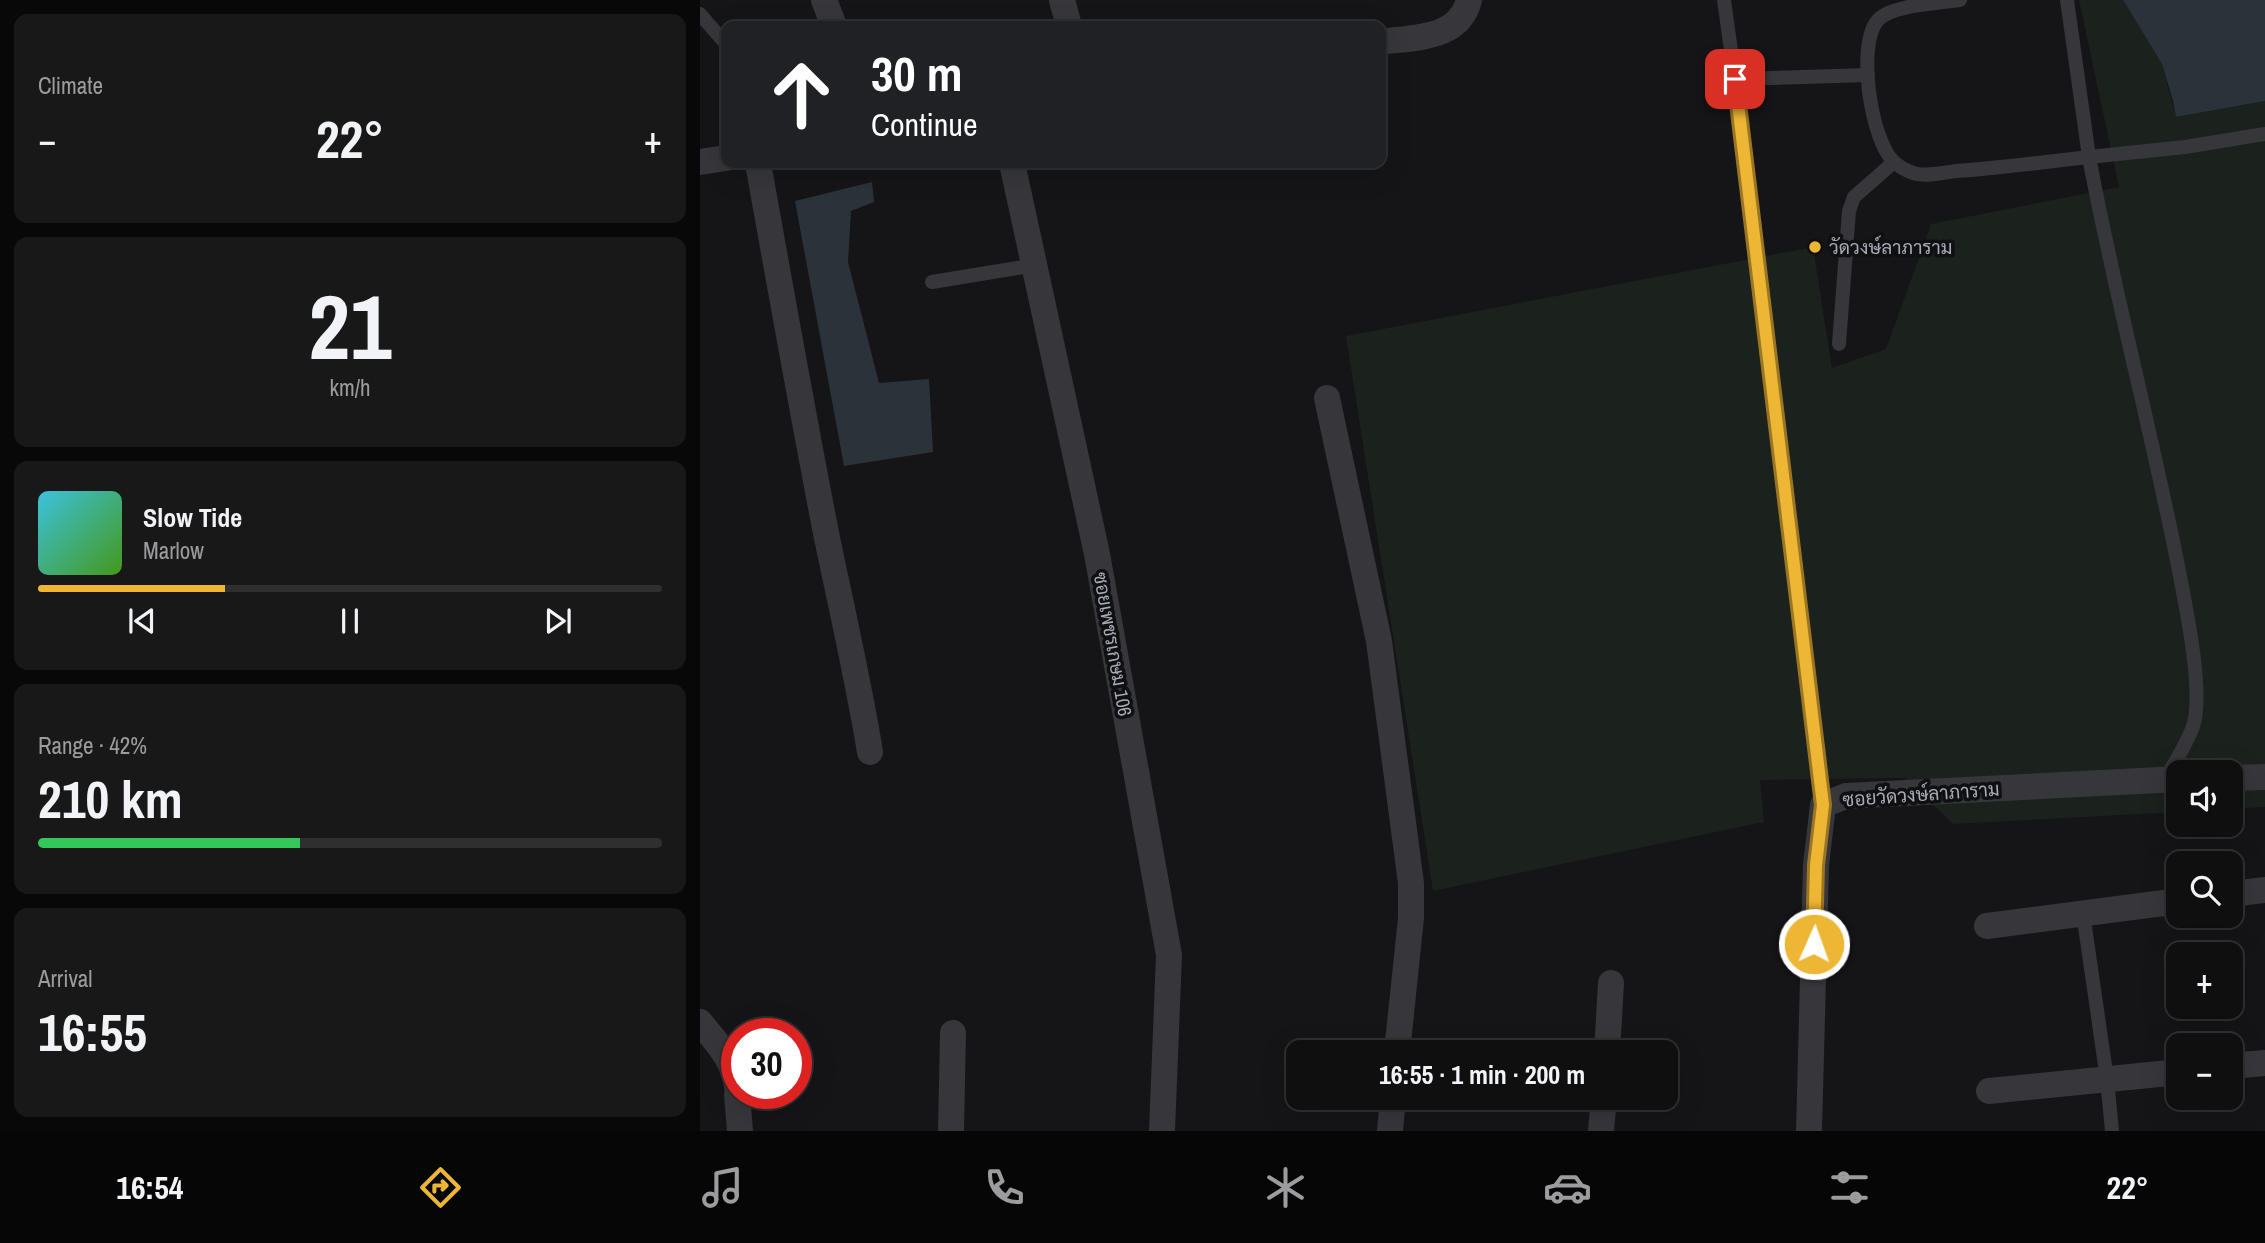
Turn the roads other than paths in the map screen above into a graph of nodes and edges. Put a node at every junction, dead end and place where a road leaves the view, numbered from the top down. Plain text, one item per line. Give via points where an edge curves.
1 (824, 0) edge
2 (1062, 0) edge
3 (1469, 0) edge
4 (1724, 0) edge
5 (1960, 0) edge
6 (2067, 0) edge
7 (700, 14) edge
8 (832, 21) edge
9 (1068, 21) edge
10 (721, 38) edge
11 (1386, 42) edge
12 (1868, 75) junction
13 (1735, 79) junction
14 (2265, 134) edge
15 (2089, 157) junction
16 (721, 159) edge
17 (700, 162) edge
18 (1894, 162) junction
19 (759, 168) edge
20 (1013, 168) edge
21 (1036, 265) junction
22 (932, 282) dead end
23 (1839, 344) dead end
24 (1327, 398) dead end
25 (870, 752) dead end
26 (2180, 760) edge
27 (2265, 777) edge
28 (2243, 778) edge
29 (2166, 780) edge
30 (1823, 805) junction
31 (2265, 890) edge
32 (2243, 893) edge
33 (2166, 903) edge
34 (2083, 913) junction
35 (1987, 926) dead end
36 (1611, 983) dead end
37 (700, 1022) edge
38 (953, 1033) dead end
39 (1398, 1040) edge
40 (1608, 1040) edge
41 (721, 1049) edge
42 (2265, 1063) edge
43 (2243, 1065) edge
44 (2166, 1073) edge
45 (2107, 1079) junction
46 (1989, 1091) dead end
47 (738, 1109) edge
48 (1392, 1110) edge
49 (1603, 1110) edge
50 (740, 1131) edge
51 (951, 1131) edge
52 (1162, 1131) edge
53 (1390, 1131) edge
54 (1601, 1131) edge
55 (1809, 1131) edge
56 (2112, 1131) edge

1 - 8 street
2 - 9 street
3 - 11 street via 1462,18 1442,33
4 - 13 lane
5 - 12 lane via 1896,9 1878,19 1870,34
6 - 15 lane
7 - 10 lane
12 - 13 lane
12 - 18 lane via 1879,137
13 - 30 lane
14 - 15 lane
15 - 18 lane via 1934,173 1914,173
15 - 26 lane via 2189,622 2196,692 2194,724
16 - 17 street
18 - 23 lane via 1854,197 1849,211
19 - 25 street
20 - 21 street, ซอยเพชรเกษม 106
21 - 22 lane
21 - 52 street, ซอยเพชรเกษม 106 via 1097,554 1169,955
24 - 39 street via 1379,640 1411,883
27 - 28 street
29 - 30 street, ซอยวัดวงษ์ลาภาราม via 1846,796
30 - 55 street, ซอยวัดวงษ์ลาภาราม via 1816,865
31 - 32 street
33 - 34 street
34 - 35 street
34 - 45 lane
36 - 40 street
37 - 41 street
38 - 51 street
42 - 43 street
44 - 45 street
45 - 46 street
45 - 56 lane
47 - 50 street
48 - 53 street
49 - 54 street

